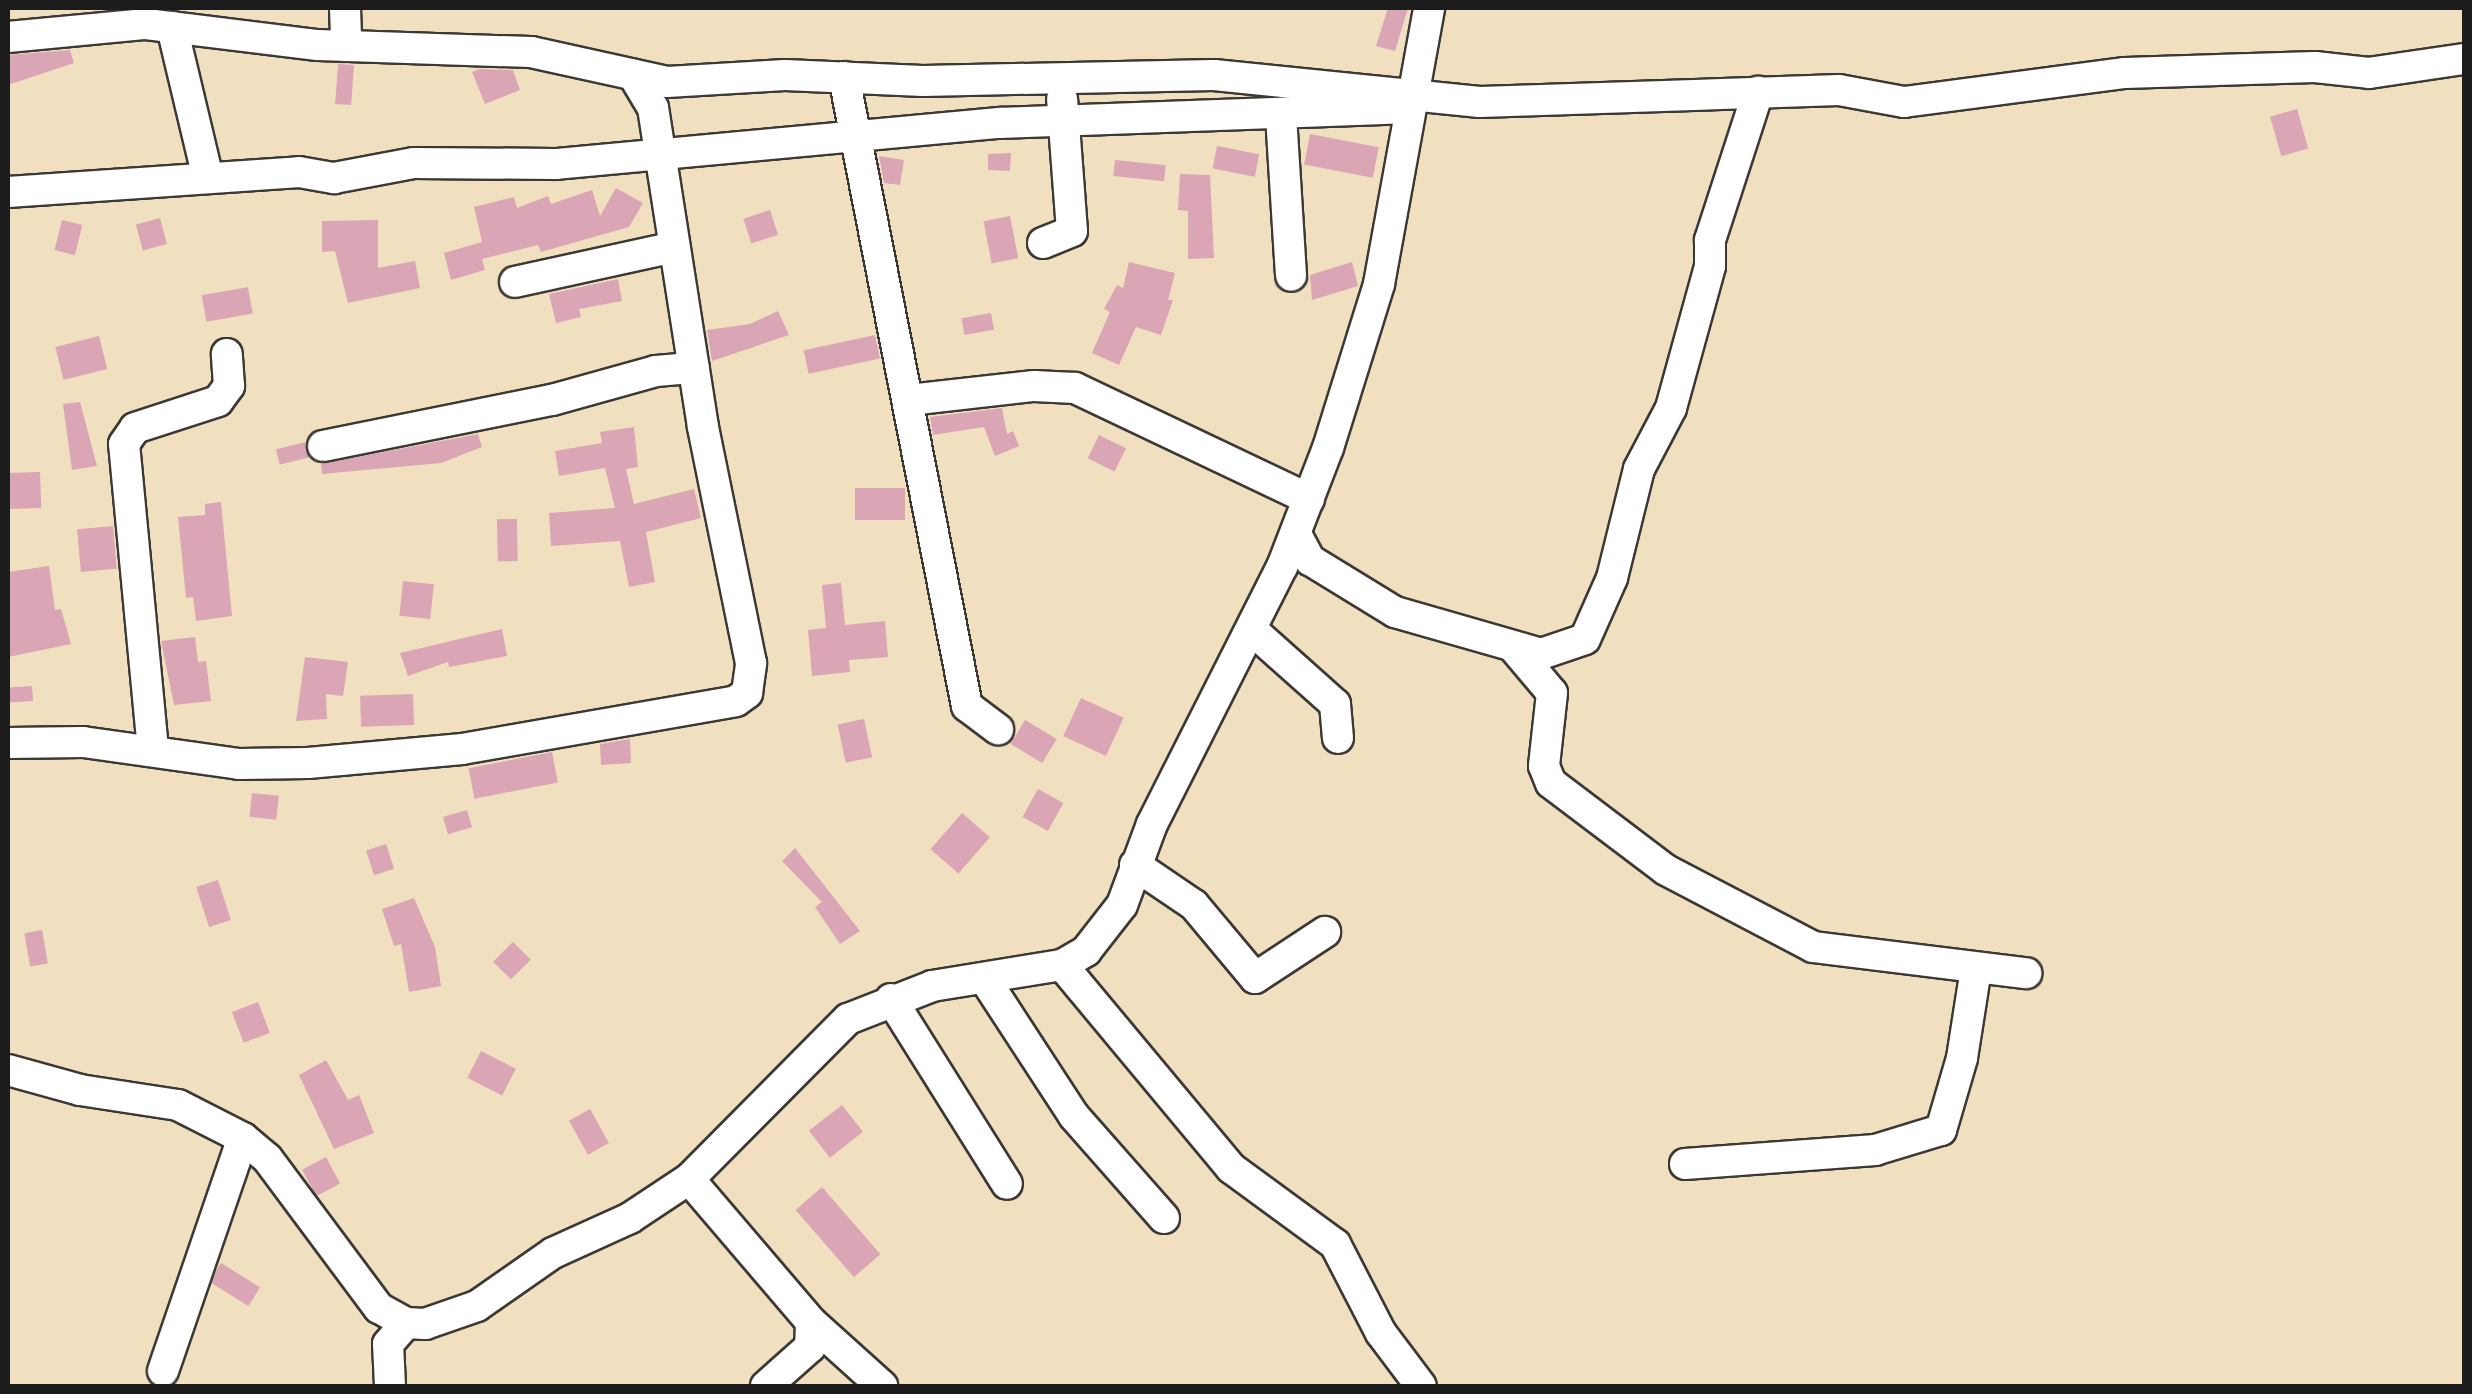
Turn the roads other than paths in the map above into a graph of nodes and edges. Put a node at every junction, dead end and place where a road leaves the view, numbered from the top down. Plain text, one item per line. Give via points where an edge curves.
1 (344, 8) edge
2 (1429, 8) edge
3 (172, 27) junction
4 (8, 37) edge
5 (346, 46) junction
6 (2464, 60) edge
7 (844, 78) junction
8 (1061, 80) junction
9 (1723, 92) junction
10 (1758, 92) junction
11 (660, 95) junction
12 (1411, 100) junction
13 (1280, 116) junction
14 (1064, 119) junction
15 (1747, 120) junction
16 (854, 138) junction
17 (660, 150) junction
18 (208, 178) junction
19 (8, 192) edge
20 (1042, 242) dead end
21 (674, 247) junction
22 (1290, 276) dead end
23 (515, 282) dead end
24 (227, 354) dead end
25 (694, 368) junction
26 (909, 400) junction
27 (323, 446) dead end
28 (1309, 499) junction
29 (1296, 554) junction
30 (1252, 630) junction
31 (1515, 649) junction
32 (998, 729) dead end
33 (1338, 738) dead end
34 (8, 744) edge
35 (154, 750) junction
36 (1134, 865) junction
37 (1325, 932) dead end
38 (1062, 965) junction
39 (1976, 969) junction
40 (2026, 973) dead end
41 (986, 981) junction
42 (891, 998) junction
43 (8, 1070) edge
44 (243, 1138) junction
45 (1686, 1164) dead end
46 (690, 1179) junction
47 (1007, 1184) dead end
48 (1164, 1218) dead end
49 (811, 1322) junction
50 (406, 1323) junction
51 (163, 1371) dead end
52 (390, 1386) edge
53 (766, 1386) edge
54 (882, 1386) edge
55 (1421, 1386) edge

1 - 5 street
2 - 12 street
3 - 4 street via 116,24
3 - 5 street
3 - 18 street
5 - 11 street via 531,52 633,75
6 - 10 street via 2369,74 2315,67 2126,73 1904,102 1857,90
7 - 8 street
7 - 11 street
7 - 16 street
8 - 12 street via 1214,74
8 - 14 street
9 - 10 street
9 - 12 street
9 - 15 street
10 - 15 street
11 - 17 street
12 - 13 street
12 - 28 street via 1379,284
13 - 14 street
13 - 22 street
14 - 16 street
14 - 20 street via 1072,232
15 - 31 street via 1671,408 1639,470 1597,621 1585,640 1566,650
16 - 17 street
16 - 26 street
17 - 18 street via 530,165 388,164 334,178 299,172
17 - 21 street
18 - 19 street
21 - 23 street
21 - 25 street
24 - 35 street via 229,386 218,401 135,428 124,444
25 - 27 street via 656,370 552,400
25 - 35 street via 751,663 752,681 742,698 462,749 308,763 239,764
26 - 28 street via 1075,388
26 - 32 street via 934,561 946,591 967,706
28 - 29 street
29 - 30 street
29 - 31 street via 1395,612
30 - 33 street via 1334,704
30 - 36 street
31 - 39 street via 1552,693 1544,766 1551,783 1651,860 1813,947
34 - 35 street via 83,742
36 - 37 street via 1194,905 1255,978
36 - 38 street via 1106,930
38 - 41 street
38 - 55 street via 1232,1168 1335,1244 1381,1332
39 - 40 street
39 - 45 street via 1962,1058 1941,1130 1875,1150
41 - 42 street
41 - 48 street via 1074,1116
42 - 46 street via 822,1040
42 - 47 street
43 - 44 street via 80,1090 178,1105
44 - 50 street via 294,1193 379,1308
44 - 51 street
46 - 49 street
46 - 50 street via 630,1218 553,1253 449,1321
49 - 53 street via 810,1347
49 - 54 street
50 - 52 street via 388,1344

